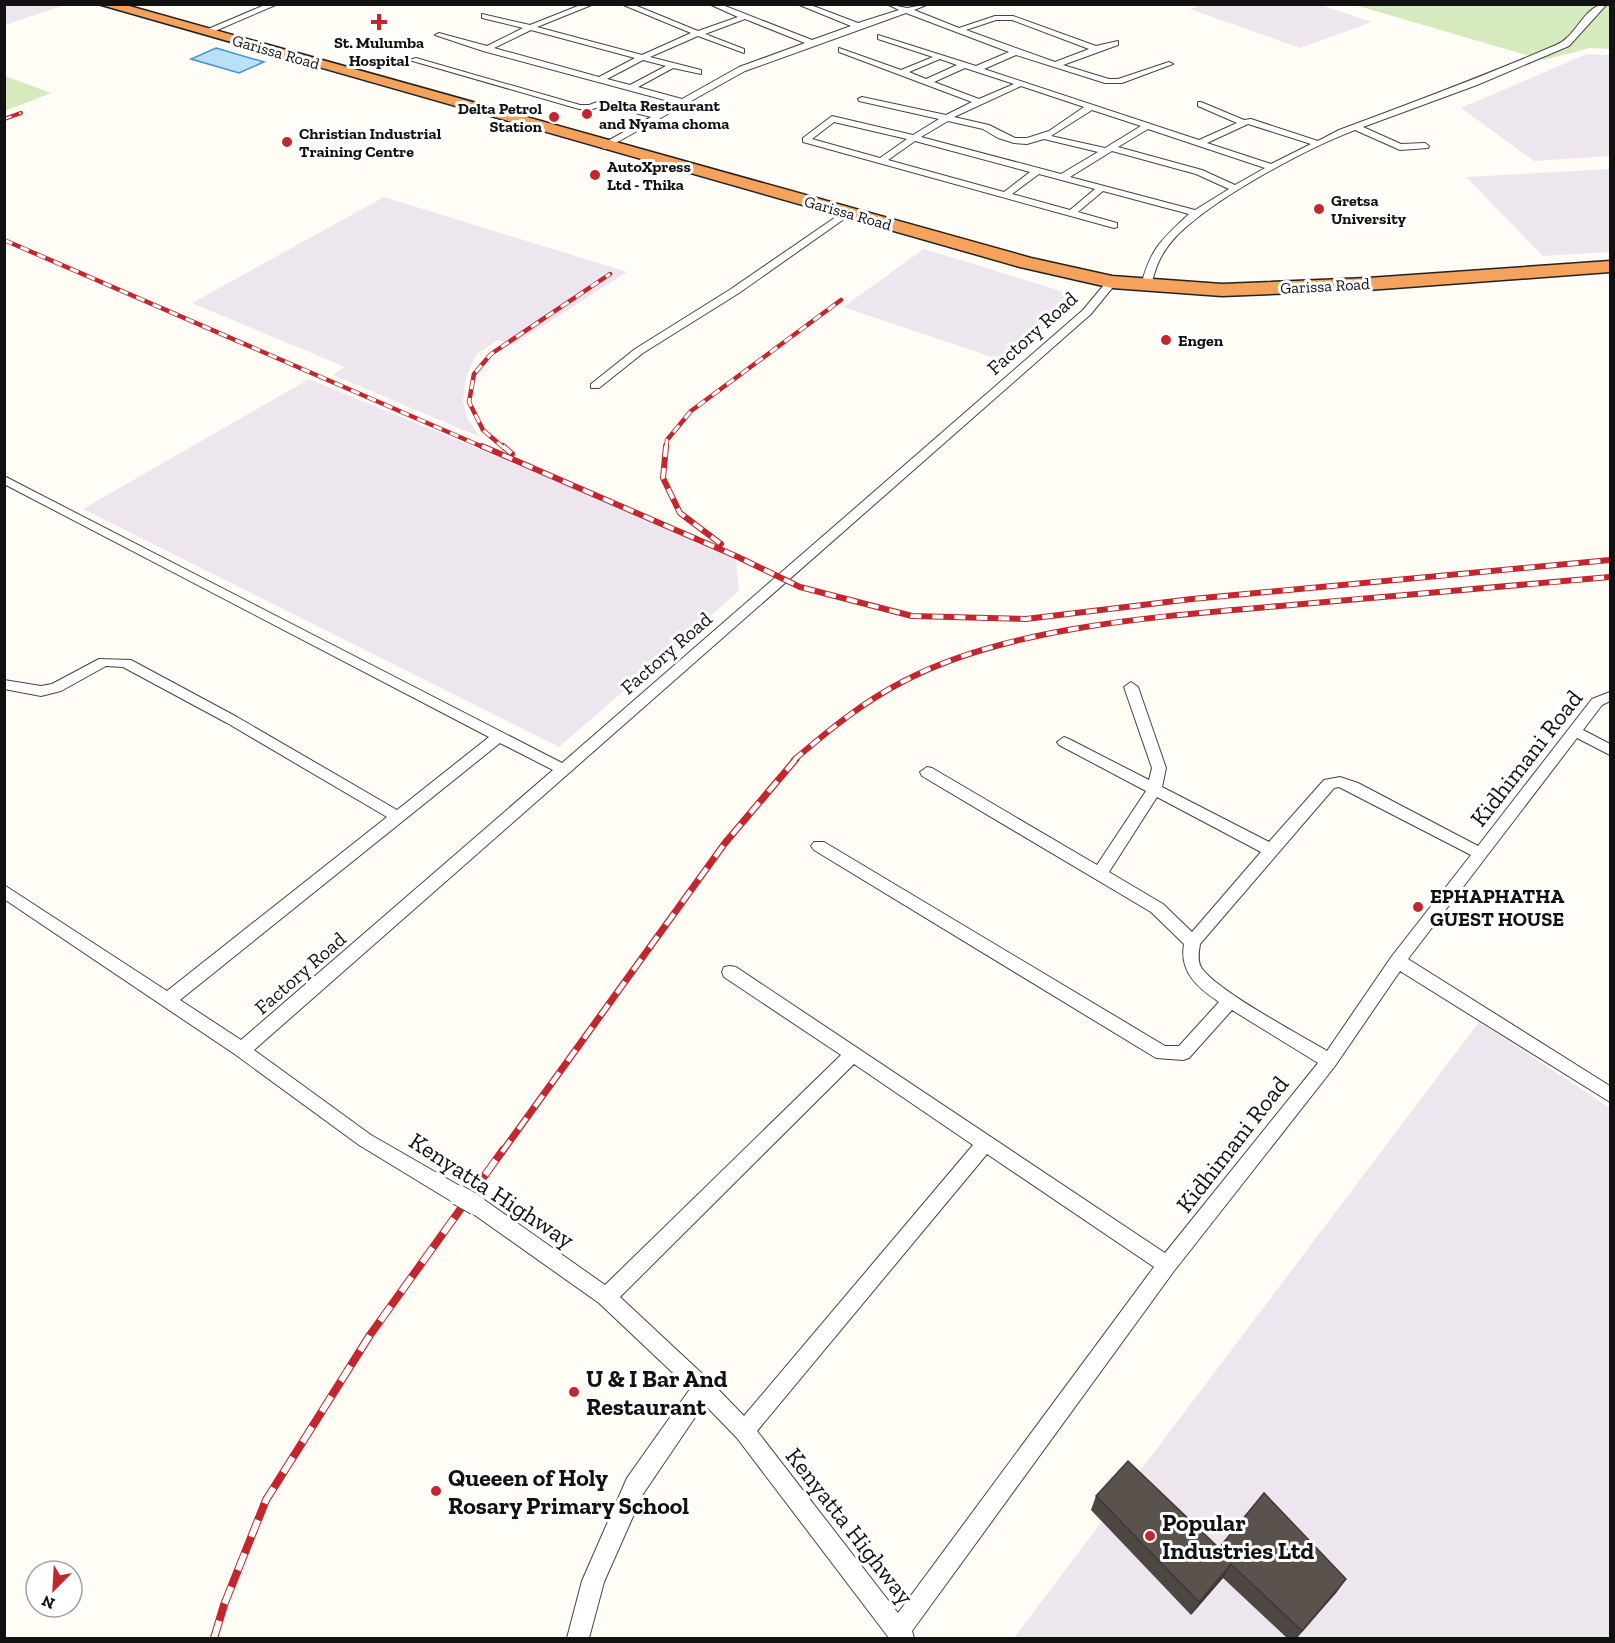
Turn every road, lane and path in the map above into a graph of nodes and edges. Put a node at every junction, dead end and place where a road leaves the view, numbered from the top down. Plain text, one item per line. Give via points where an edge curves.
1 (105, 4) edge
2 (275, 4) edge
3 (591, 4) edge
4 (624, 4) edge
5 (712, 4) edge
6 (800, 4) edge
7 (890, 4) edge
8 (926, 4) edge
9 (1604, 4) edge
10 (906, 11) junction
11 (544, 15) dead end
12 (485, 16) dead end
13 (554, 17) junction
14 (745, 17) junction
15 (858, 26) junction
16 (530, 28) junction
17 (956, 30) junction
18 (205, 32) junction
19 (698, 34) junction
20 (439, 36) dead end
21 (881, 37) dead end
22 (812, 43) junction
23 (1115, 43) dead end
24 (486, 49) junction
25 (842, 50) dead end
26 (1096, 50) junction
27 (741, 51) dead end
28 (1015, 52) junction
29 (642, 57) junction
30 (939, 57) junction
31 (413, 60) dead end
32 (1169, 64) dead end
33 (673, 65) junction
34 (964, 65) junction
35 (1054, 66) junction
36 (976, 69) junction
37 (698, 72) dead end
38 (900, 73) junction
39 (600, 79) junction
40 (926, 82) junction
41 (1020, 84) junction
42 (631, 88) junction
43 (862, 99) dead end
44 (978, 101) junction
45 (682, 102) junction
46 (1201, 104) dead end
47 (1090, 107) junction
48 (658, 116) junction
49 (945, 118) junction
50 (1243, 122) junction
51 (1359, 125) junction
52 (1147, 126) junction
53 (1046, 137) junction
54 (914, 138) junction
55 (1201, 142) junction
56 (1317, 142) junction
57 (606, 146) junction
58 (1425, 146) dead end
59 (1108, 150) junction
60 (879, 162) junction
61 (1272, 166) junction
62 (1037, 171) junction
63 (1062, 178) junction
64 (1101, 188) junction
65 (1236, 189) junction
66 (1004, 196) junction
67 (849, 212) junction
68 (1196, 213) junction
69 (1071, 214) junction
70 (1114, 225) dead end
71 (1611, 267) edge
72 (1112, 282) junction
73 (1146, 286) junction
74 (595, 386) dead end
75 (4, 479) edge
76 (4, 684) edge
77 (1131, 687) dead end
78 (1611, 696) edge
79 (1574, 731) junction
80 (498, 737) junction
81 (1064, 742) dead end
82 (1611, 750) edge
83 (562, 769) junction
84 (927, 772) dead end
85 (1155, 787) junction
86 (396, 816) junction
87 (819, 846) dead end
88 (1271, 850) junction
89 (1481, 854) junction
90 (1100, 874) junction
91 (4, 891) edge
92 (1192, 942) junction
93 (1398, 961) junction
94 (730, 972) dead end
95 (1231, 1000) junction
96 (166, 1001) junction
97 (242, 1050) junction
98 (852, 1054) junction
99 (1329, 1061) junction
100 (1611, 1095) edge
101 (984, 1143) junction
102 (1167, 1265) junction
103 (606, 1297) junction
104 (703, 1388) junction
105 (744, 1431) junction
106 (901, 1635) edge
107 (578, 1638) edge

1 - 18 highway, Garissa Road
2 - 18 street
3 - 13 street
4 - 19 street
5 - 14 street
6 - 15 street
7 - 10 street
8 - 10 street
9 - 51 street via 1586,18 1576,36 1566,44
10 - 15 street
10 - 17 street
11 - 13 street
12 - 16 street
13 - 16 street
14 - 19 street
14 - 22 street
15 - 22 street
16 - 24 street
16 - 29 street
17 - 26 street via 995,18 1013,18
17 - 28 street
18 - 57 highway, Garissa Road
19 - 27 street
19 - 29 street
20 - 24 street
21 - 30 street
22 - 45 street via 742,69
23 - 26 street
24 - 39 street
25 - 38 street
26 - 35 street
28 - 35 street
28 - 36 street
29 - 33 street
29 - 39 street
30 - 34 street
30 - 38 street
31 - 48 street via 579,107 590,108 603,102
32 - 35 street via 1114,82
33 - 37 street
33 - 42 street
34 - 36 street
34 - 40 street
36 - 41 street
38 - 40 street
39 - 42 street
40 - 44 street
41 - 44 street
41 - 47 street
42 - 45 street
43 - 49 street
44 - 49 street
45 - 48 street
46 - 50 street
47 - 52 street
47 - 53 street
48 - 57 street
49 - 53 street via 986,128 994,135 1019,142
49 - 54 street
50 - 55 street
50 - 56 street via 1255,122
51 - 56 street
51 - 58 street via 1400,147
52 - 55 street
52 - 59 street
53 - 59 street
54 - 60 street
54 - 60 street via 832,119 806,140
54 - 62 street
55 - 61 street
56 - 61 street
57 - 67 highway, Garissa Road
59 - 63 street
59 - 65 street via 1211,176
60 - 66 street
61 - 65 street
62 - 63 street
62 - 66 street
63 - 64 street
64 - 68 street
64 - 69 street
65 - 68 street
66 - 69 street
67 - 72 highway, Garissa Road via 1027,263
67 - 74 street via 639,351
68 - 73 street via 1159,249
69 - 70 street
71 - 73 highway, Garissa Road via 1288,289
72 - 73 highway, Garissa Road
72 - 83 street, Factory Road via 1087,312
75 - 80 street
76 - 86 street via 41,691 56,688 104,662 126,663
77 - 85 street via 1159,768
78 - 79 street, Kidhimani Road via 1597,702
79 - 82 street
79 - 89 street, Kidhimani Road
80 - 83 street
80 - 86 street
81 - 85 street
83 - 97 street, Factory Road
84 - 90 street
85 - 88 street
85 - 90 street
86 - 96 street
87 - 95 street via 1162,1053 1183,1053
88 - 89 street via 1329,784 1340,782
88 - 92 street
89 - 93 street, Kidhimani Road
90 - 92 street via 1157,908
91 - 96 street, Kenyatta Highway
92 - 95 street via 1189,957 1195,973
93 - 99 street, Kidhimani Road
93 - 100 street
94 - 98 street
95 - 99 street
96 - 97 street, Kenyatta Highway
97 - 103 street, Kenyatta Highway, bridge via 365,1140 476,1205
98 - 101 street
98 - 103 street
99 - 102 street, Kidhimani Road
101 - 102 street
101 - 105 street
102 - 106 street, Kidhimani Road
103 - 104 street, Kenyatta Highway
104 - 105 street, Kenyatta Highway
104 - 107 street via 635,1486 593,1581
105 - 106 street, Kenyatta Highway

